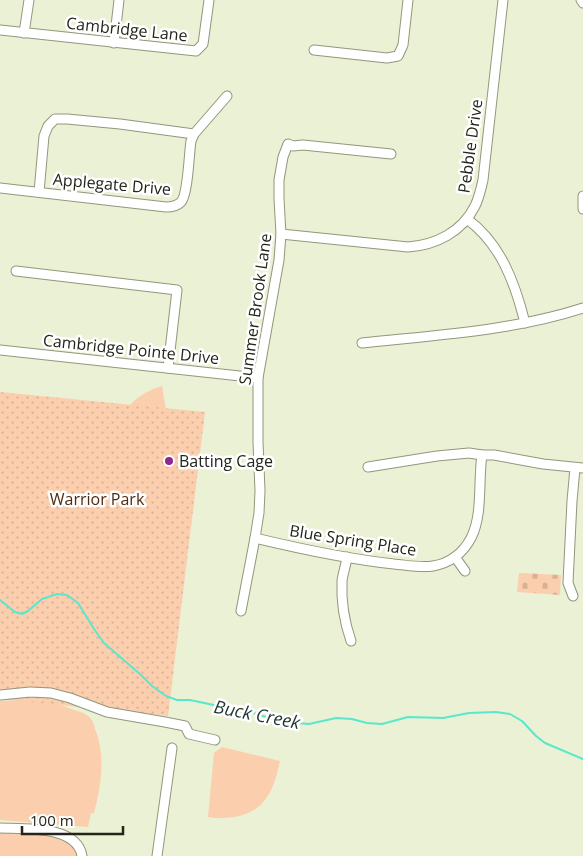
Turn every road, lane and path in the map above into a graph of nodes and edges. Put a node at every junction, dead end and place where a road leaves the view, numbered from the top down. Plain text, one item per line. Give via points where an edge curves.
1 (29, 0) edge
2 (119, 0) edge
3 (209, 0) edge
4 (408, 0) edge
5 (503, 0) edge
6 (580, 0) edge
7 (583, 3) edge
8 (0, 30) edge
9 (24, 33) junction
10 (114, 43) junction
11 (314, 50) dead end
12 (227, 96) dead end
13 (194, 134) junction
14 (391, 154) dead end
15 (0, 188) edge
16 (39, 192) junction
17 (583, 196) edge
18 (583, 209) edge
19 (467, 219) junction
20 (281, 234) junction
21 (16, 272) dead end
22 (583, 308) edge
23 (525, 323) junction
24 (362, 343) dead end
25 (0, 350) edge
26 (168, 368) junction
27 (258, 378) junction
28 (482, 455) junction
29 (368, 467) dead end
30 (579, 468) edge
31 (256, 538) junction
32 (347, 557) junction
33 (456, 557) junction
34 (465, 570) dead end
35 (574, 596) dead end
36 (241, 611) dead end
37 (352, 641) dead end
38 (0, 696) edge
39 (215, 740) dead end
40 (172, 748) dead end
41 (0, 828) edge
42 (82, 856) edge
43 (157, 856) edge

1 - 9 street
2 - 10 street
3 - 10 street, Cambridge Lane via 203,44 196,51
4 - 11 street via 403,45 398,56 387,58
5 - 19 street, Pebble Drive via 483,180 479,197
6 - 7 street
8 - 9 street, Cambridge Lane
9 - 10 street, Cambridge Lane
12 - 13 street
13 - 16 street, Applegate Drive via 186,190 183,200 176,206
13 - 16 street via 55,118 44,136
14 - 20 street, Summer Brook Lane via 288,144 280,180
15 - 16 street, Applegate Drive
17 - 18 street
19 - 20 street, Pebble Drive via 443,238 408,247
19 - 23 street via 487,237 503,259 515,286
20 - 27 street, Summer Brook Lane via 278,271
21 - 26 street via 177,290
22 - 23 street
23 - 24 street
25 - 26 street, Cambridge Pointe Drive
26 - 27 street, Cambridge Pointe Drive
27 - 31 street, Summer Brook Lane via 260,491
28 - 29 street via 455,454
28 - 30 street via 494,454
28 - 33 street via 476,526 465,548
30 - 35 street via 572,501 568,583
31 - 32 street, Blue Spring Place
31 - 36 street, Summer Brook Lane
32 - 33 street, Blue Spring Place via 423,567
32 - 37 street via 342,604
33 - 34 street
38 - 39 street via 30,692 60,694 108,712 185,726 189,734
40 - 43 street
41 - 42 street via 43,830 68,836 77,844

